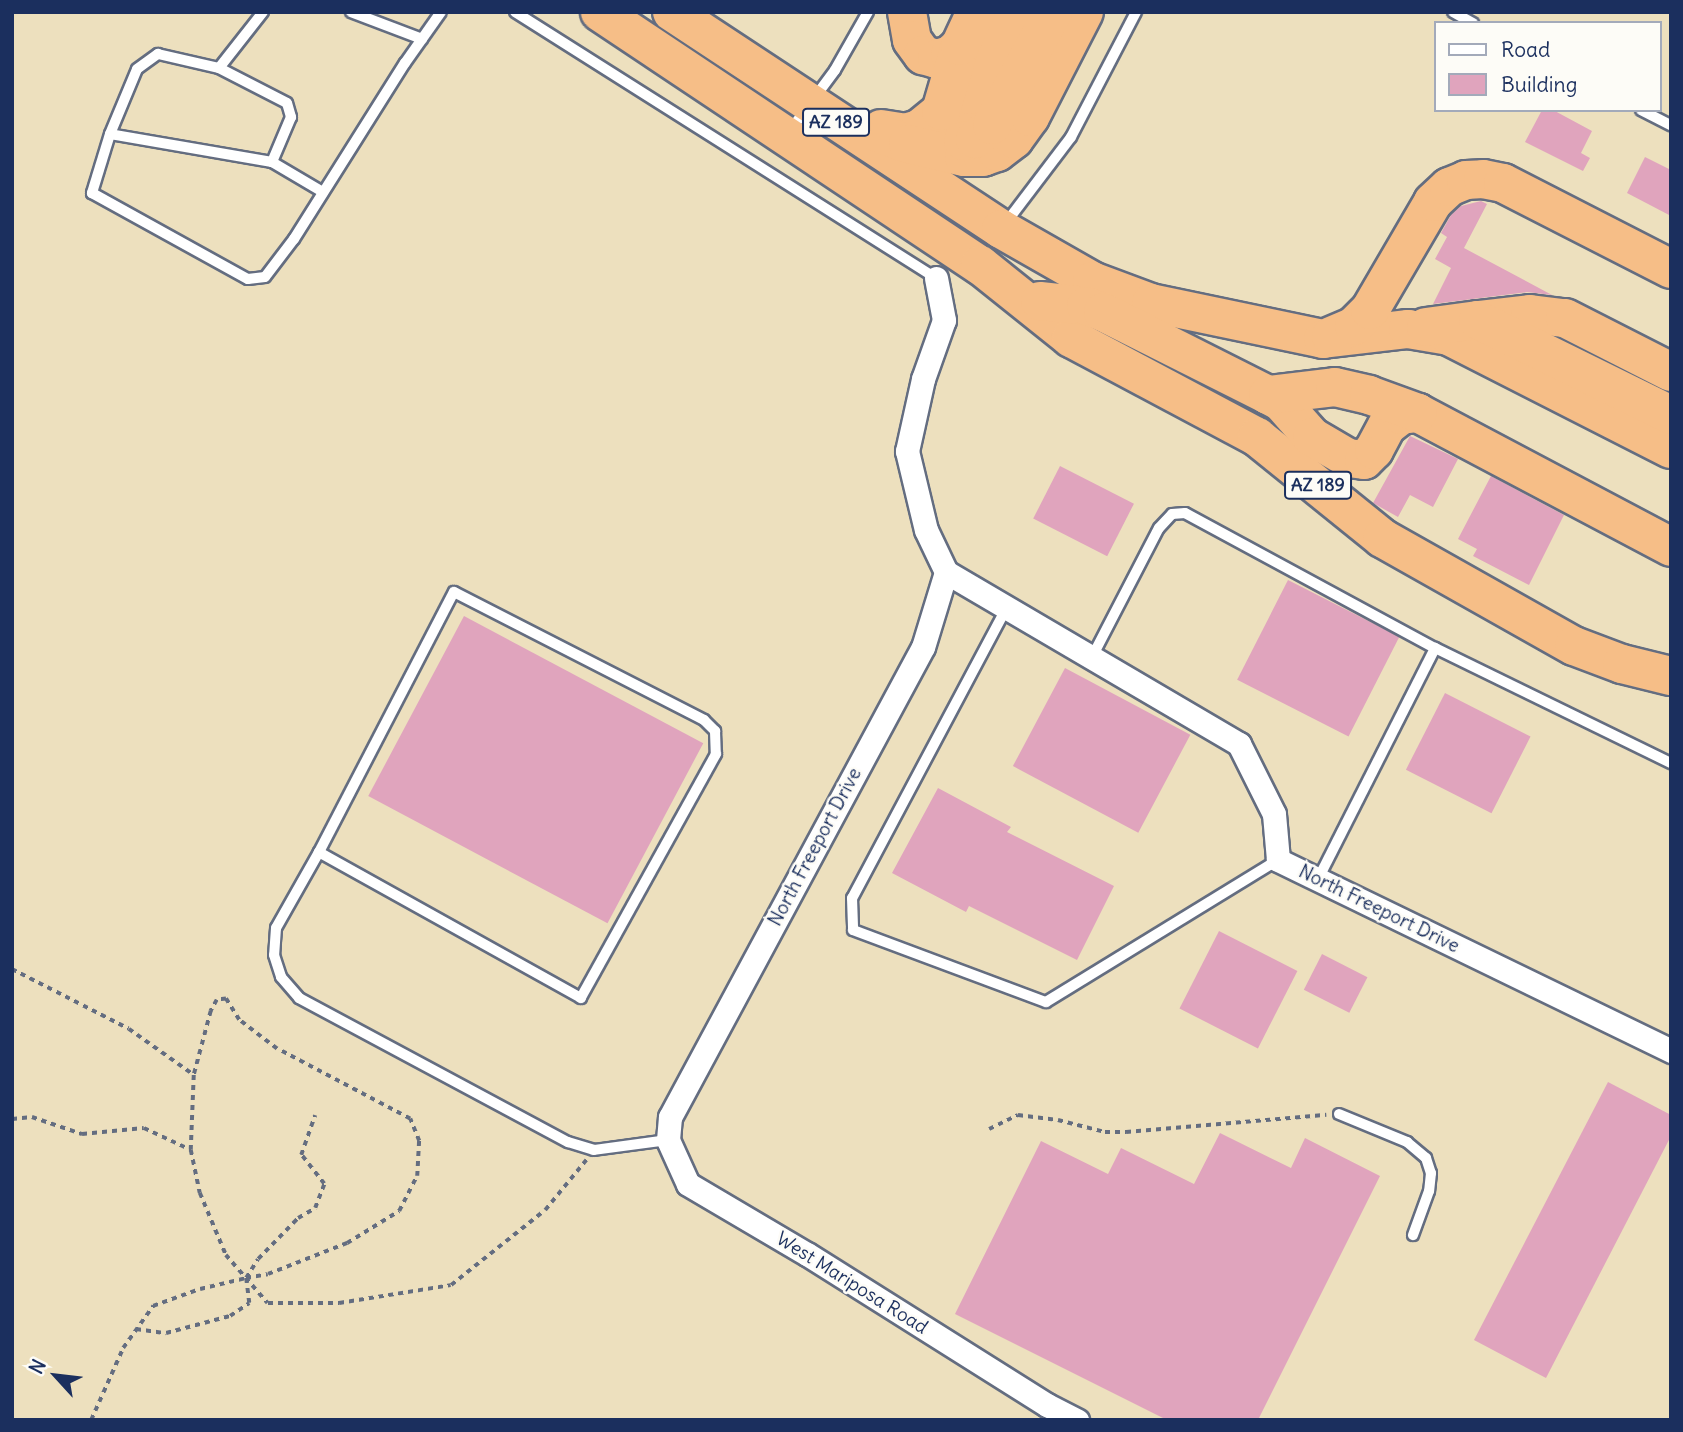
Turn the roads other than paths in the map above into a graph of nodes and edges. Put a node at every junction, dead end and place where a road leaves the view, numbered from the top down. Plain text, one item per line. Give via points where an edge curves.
1 (263, 12) edge
2 (351, 12) edge
3 (441, 12) edge
4 (515, 12) edge
5 (600, 12) edge
6 (868, 12) edge
7 (907, 12) edge
8 (976, 12) edge
9 (994, 12) edge
10 (1013, 12) edge
11 (1033, 12) edge
12 (1053, 12) edge
13 (1069, 12) edge
14 (1084, 12) edge
15 (1136, 12) edge
16 (1453, 12) edge
17 (1469, 21) edge
18 (665, 23) edge
19 (422, 39) junction
20 (960, 46) junction
21 (219, 68) junction
22 (825, 112) junction
23 (1646, 112) edge
24 (1671, 125) edge
25 (110, 134) junction
26 (930, 134) junction
27 (786, 136) junction
28 (272, 162) junction
29 (323, 192) junction
30 (1001, 229) junction
31 (1671, 269) edge
32 (936, 278) joint
33 (1010, 284) junction
34 (1478, 320) junction
35 (1408, 330) junction
36 (1323, 339) junction
37 (1671, 372) edge
38 (1268, 395) junction
39 (1418, 413) junction
40 (1671, 415) edge
41 (1634, 430) junction
42 (1671, 449) edge
43 (1671, 459) edge
44 (1671, 547) edge
45 (946, 572) junction
46 (1007, 607) junction
47 (1435, 648) junction
48 (1092, 657) junction
49 (1671, 676) edge
50 (1671, 763) edge
51 (319, 852) junction
52 (1278, 860) junction
53 (1318, 879) junction
54 (1671, 1051) edge
55 (1339, 1114) road end
56 (670, 1117) joint
57 (668, 1140) junction
58 (1413, 1235) dead end
59 (1077, 1420) edge

1 - 21 lane
2 - 19 lane
3 - 19 lane
4 - 32 lane
5 - 18 highway, AZ 189
6 - 22 lane via 835,70
7 - 20 highway via 912,40 923,55 937,59
8 - 20 highway
9 - 26 highway
10 - 26 highway via 960,110
11 - 26 highway via 981,111 957,133
12 - 26 highway via 992,125 963,142
13 - 26 highway via 1006,130 994,142 977,150
14 - 26 highway via 1014,139 983,157
15 - 30 lane via 1071,137
16 - 17 lane
18 - 22 highway, AZ 189
18 - 27 highway, AZ 189
19 - 29 lane
20 - 26 highway
21 - 25 lane via 158,54 137,69
21 - 28 lane via 287,103 291,117
22 - 26 highway via 908,144
22 - 27 lane
22 - 30 highway, AZ 189
23 - 24 lane
25 - 28 lane
25 - 29 lane via 92,193 248,279 265,276
27 - 33 highway, AZ 189
28 - 29 lane
30 - 33 highway
30 - 36 highway, AZ 189 via 1092,281 1151,303
31 - 36 highway via 1503,183 1466,180 1449,187 1433,202 1370,310 1354,326
32 - 45 street via 944,320 923,379 907,451 926,530
33 - 38 highway, AZ 189 via 1103,312
33 - 49 highway, AZ 189 via 1071,338 1257,437 1382,538 1574,646
34 - 35 highway, AZ 189
34 - 37 highway, AZ 189 via 1530,314 1566,318
34 - 40 highway
35 - 36 highway, AZ 189
35 - 41 highway, AZ 189 via 1449,336
38 - 39 highway via 1335,387
38 - 39 highway, AZ 189 via 1281,402 1312,437 1348,458 1364,460 1387,426 1401,415
39 - 44 highway
41 - 42 highway, AZ 189
41 - 43 highway, AZ 189
45 - 46 street, North Freeport Drive
45 - 56 street, North Freeport Drive via 922,647
46 - 48 street, North Freeport Drive
46 - 52 lane via 852,898 853,930 1046,1002
47 - 48 lane via 1185,513 1172,514 1159,528
47 - 50 lane
47 - 53 lane
48 - 52 street, North Freeport Drive via 1239,744 1274,814
51 - 51 lane via 581,998 716,754 715,732 704,720 454,592
51 - 57 lane via 276,928 274,955 281,977 299,998 568,1142 594,1150
52 - 53 street, North Freeport Drive
53 - 54 street, North Freeport Drive
55 - 58 lane via 1406,1142 1426,1158 1431,1173 1429,1191
56 - 57 street, West Mariposa Road
57 - 59 street, West Mariposa Road via 688,1184

